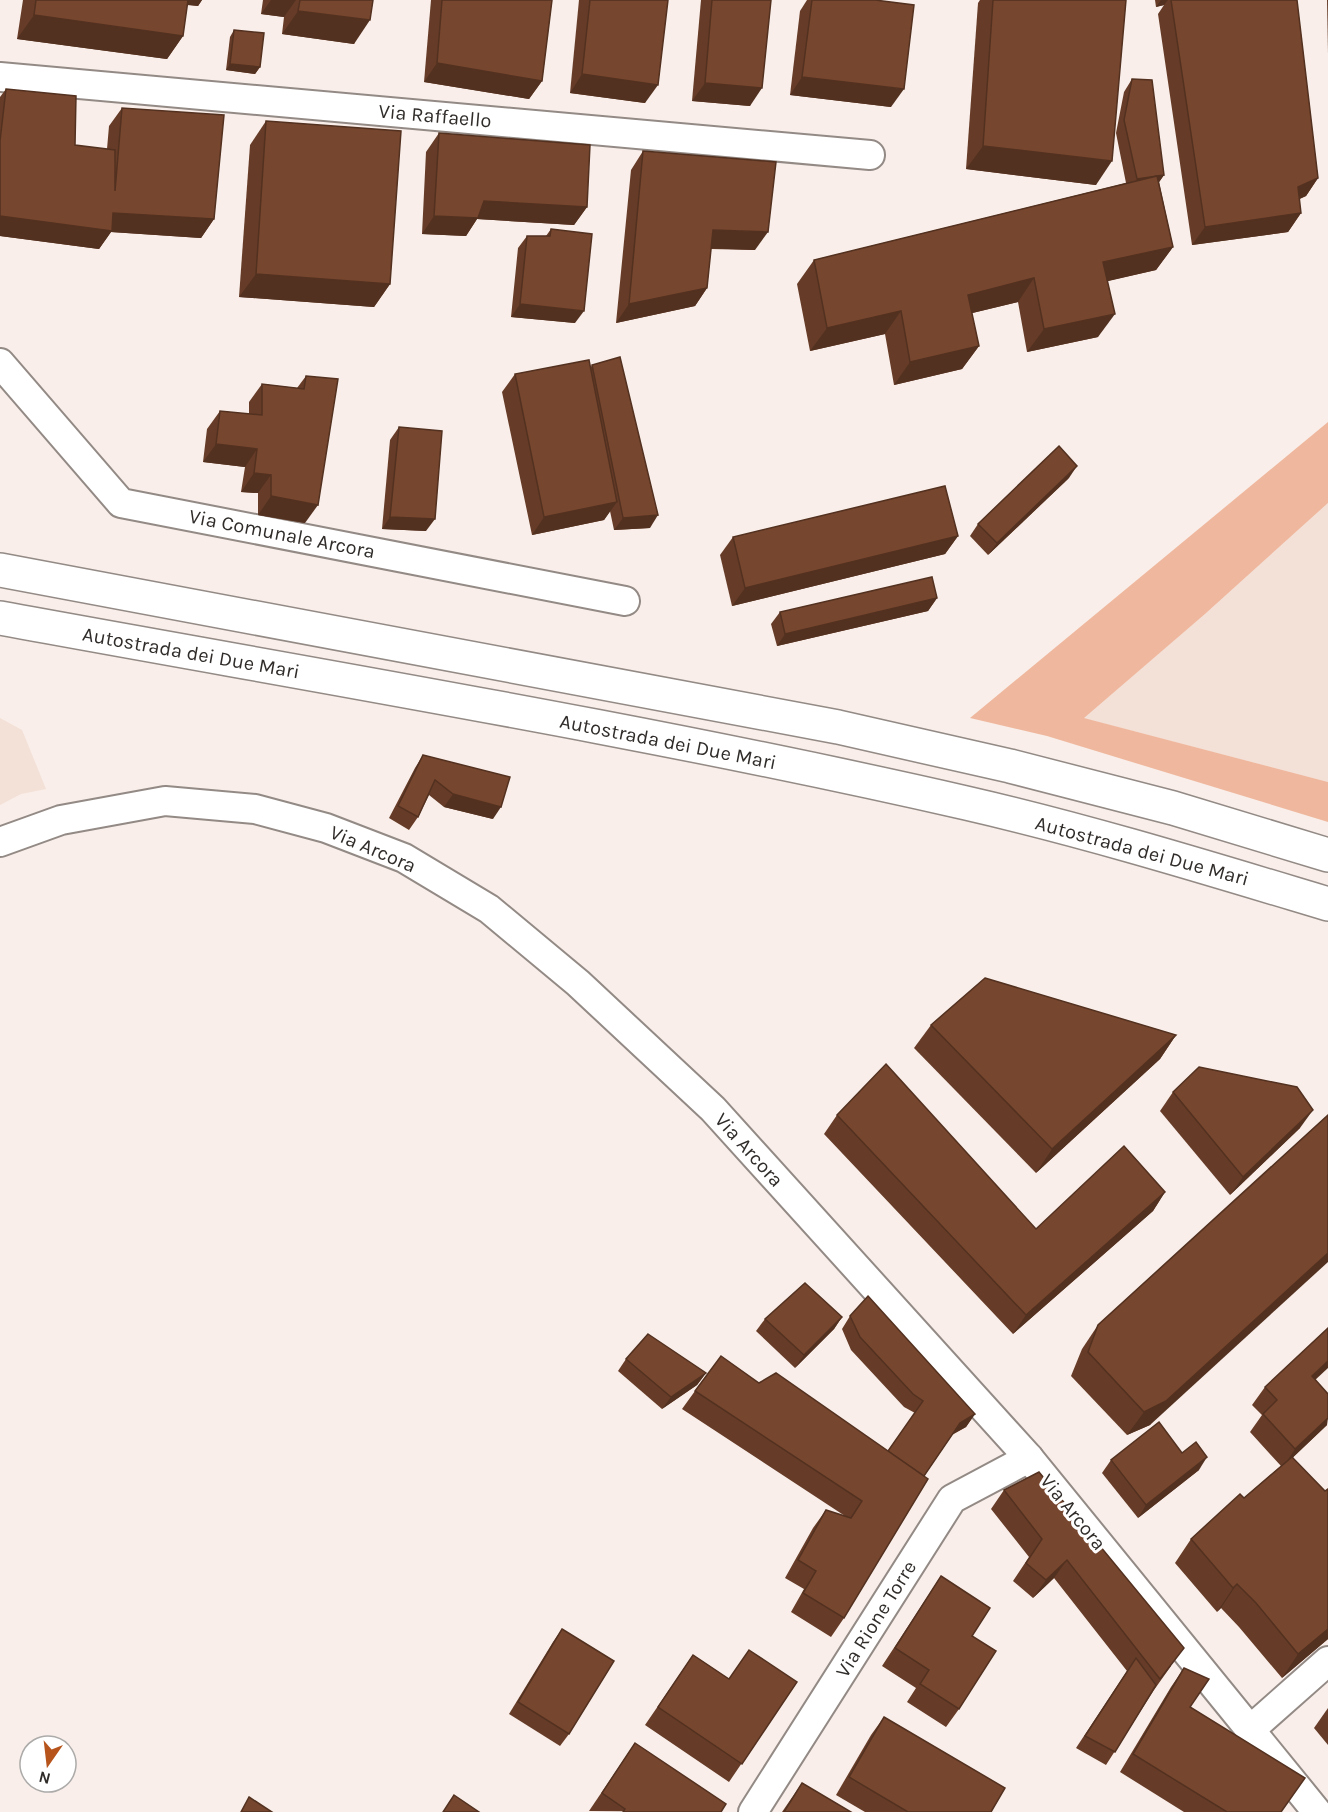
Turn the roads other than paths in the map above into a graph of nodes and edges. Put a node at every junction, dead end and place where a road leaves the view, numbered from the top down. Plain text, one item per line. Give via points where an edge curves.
1 (0, 77) edge
2 (870, 155) dead end
3 (0, 363) edge
4 (0, 570) edge
5 (625, 601) dead end
6 (0, 618) edge
7 (0, 842) edge
8 (1328, 855) edge
9 (1328, 904) edge
10 (1029, 1458) junction
11 (1328, 1660) edge
12 (1250, 1730) junction
13 (753, 1812) edge
14 (1317, 1812) edge

1 - 2 street, Via Raffaello
3 - 5 street, Via Comunale Arcora via 122,503
4 - 8 highway via 838,728 1173,808
6 - 9 highway, Autostrada dei Due Mari via 798,767 970,804
7 - 10 street, Via Arcora via 61,820 165,801 255,809 326,828 404,858 489,909 578,983 704,1099
10 - 12 street, Via Arcora
10 - 13 street, Via Rione Torre via 952,1499
11 - 12 street
12 - 14 street, Via Arcora

